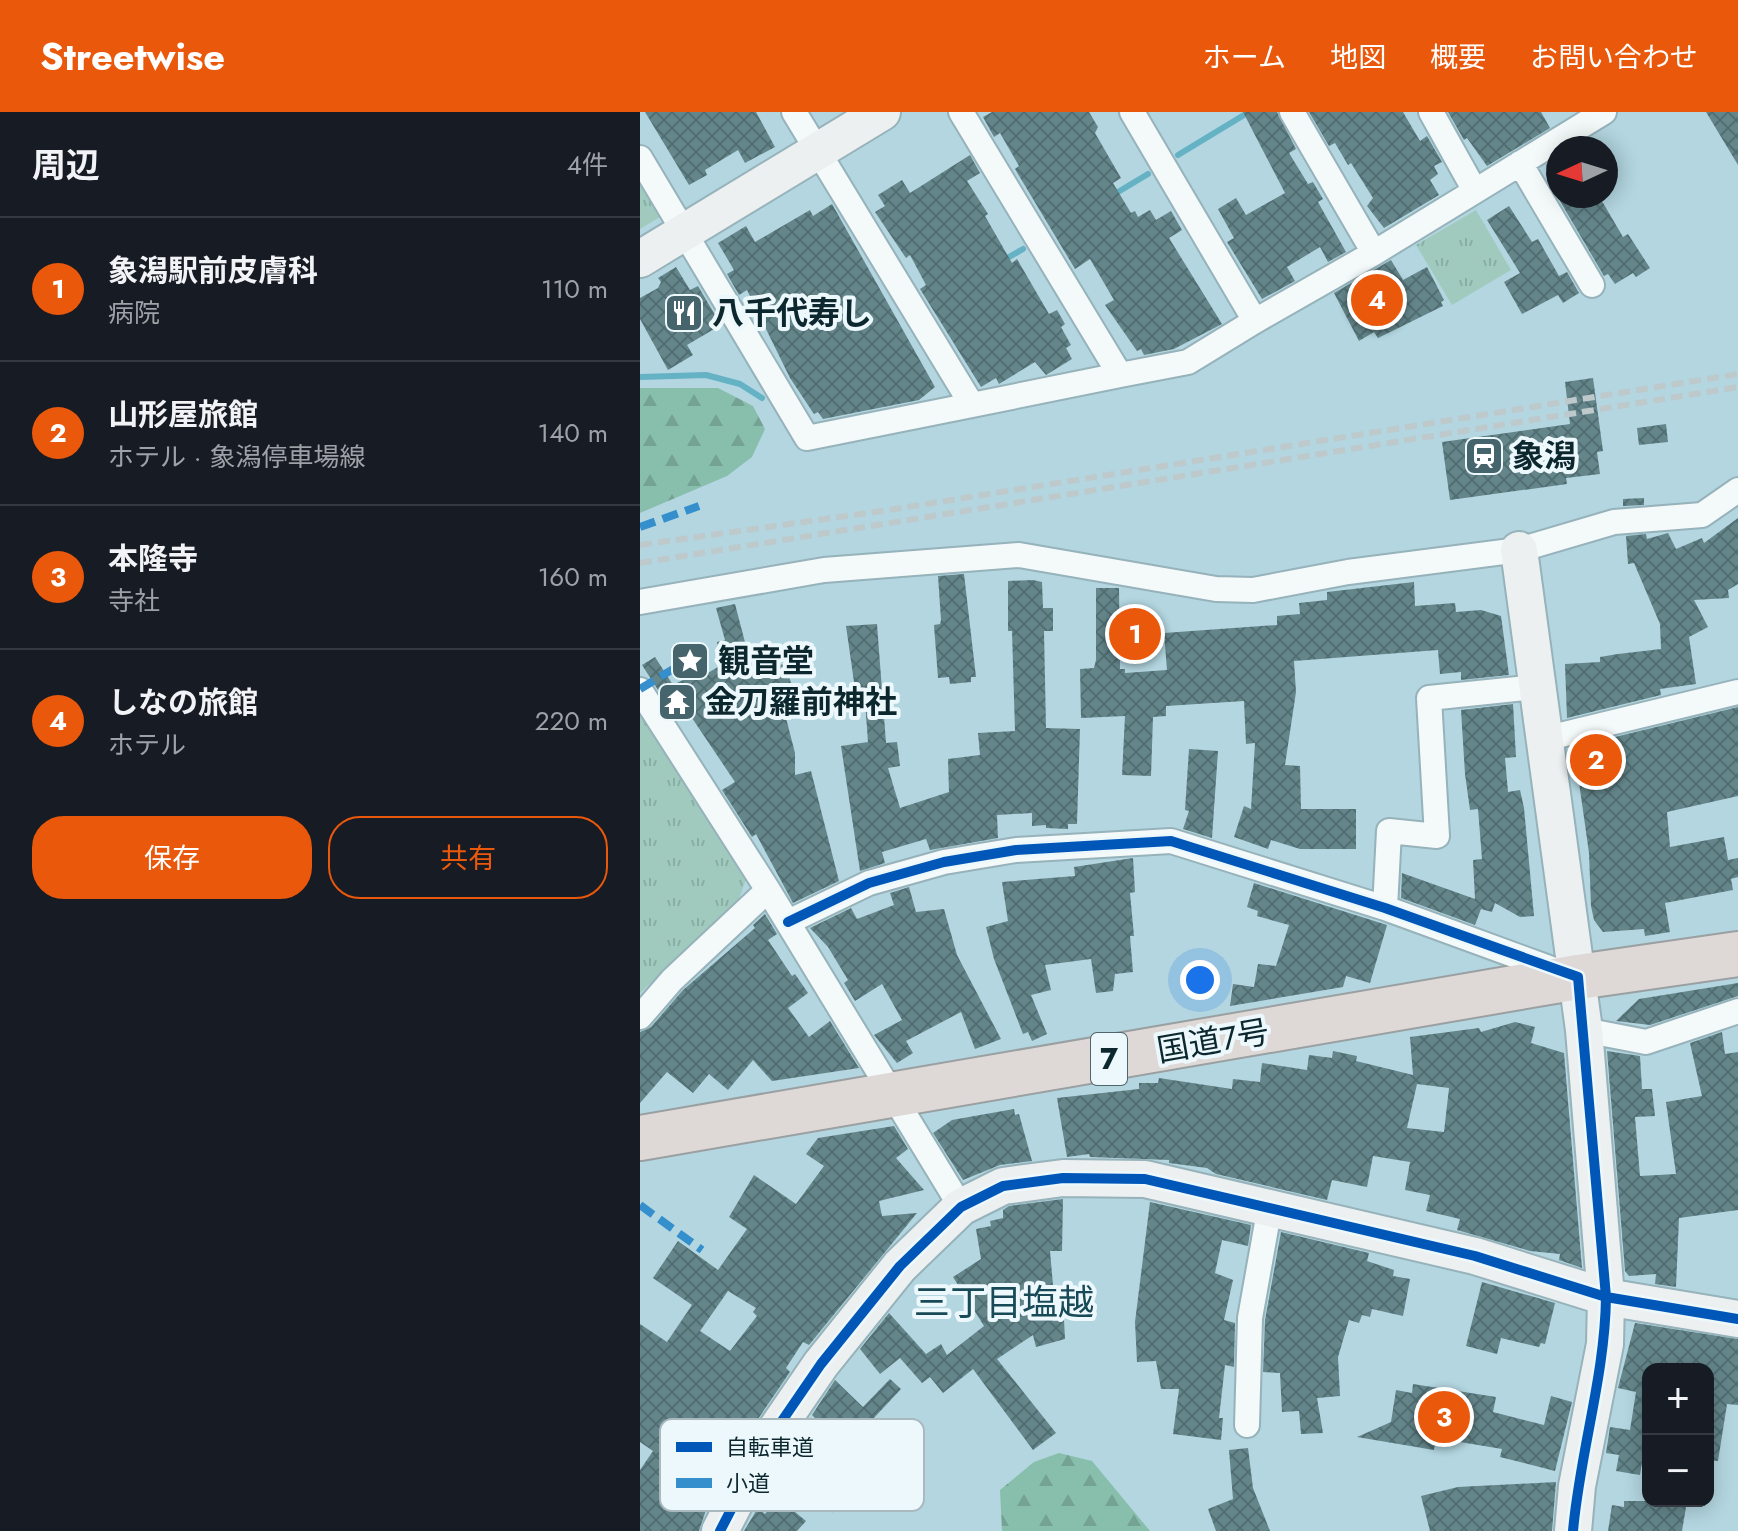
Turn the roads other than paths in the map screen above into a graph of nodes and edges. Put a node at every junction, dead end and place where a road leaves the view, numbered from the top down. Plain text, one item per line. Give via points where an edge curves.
1 (794, 112) edge
2 (882, 112) edge
3 (961, 112) edge
4 (1132, 112) edge
5 (1292, 112) edge
6 (1431, 112) edge
7 (1604, 112) edge
8 (819, 151) junction
9 (640, 158) edge
10 (1520, 163) junction
11 (1475, 191) junction
12 (684, 233) junction
13 (1374, 253) junction
14 (640, 259) edge
15 (1592, 285) dead end
16 (1255, 321) junction
17 (1120, 375) junction
18 (972, 405) junction
19 (1738, 490) edge
20 (1519, 550) junction
21 (640, 602) edge
22 (1536, 687) junction
23 (640, 690) edge
24 (1738, 692) edge
25 (1544, 739) junction
26 (768, 890) junction
27 (1385, 908) junction
28 (788, 922) junction
29 (1738, 954) edge
30 (1578, 977) junction
31 (1738, 1011) edge
32 (640, 1017) edge
33 (1584, 1030) junction
34 (893, 1096) junction
35 (640, 1138) edge
36 (1270, 1206) junction
37 (961, 1207) junction
38 (1606, 1297) junction
39 (1738, 1319) edge
40 (783, 1419) edge
41 (1247, 1425) dead end
42 (730, 1511) edge
43 (720, 1531) edge
44 (1573, 1531) edge

1 - 8 street
2 - 8 street
3 - 17 street
4 - 16 street
5 - 13 street
6 - 11 street
7 - 10 street
8 - 12 street
8 - 18 street
9 - 12 street
10 - 11 street
10 - 15 street
11 - 13 street
12 - 14 street
12 - 18 street via 807,438
13 - 16 street
16 - 17 street via 1188,362
17 - 18 street
19 - 20 street via 1702,515 1614,522
20 - 21 street via 1253,590 1216,589 1019,555 824,570
20 - 22 street
22 - 25 street
22 - 27 street via 1429,698 1437,836 1389,831
23 - 26 street
24 - 25 street
25 - 30 street
26 - 28 street
26 - 32 street
27 - 28 street via 1171,841 1016,850 944,862 869,883
27 - 30 street
28 - 34 street
29 - 30 highway, 国道7号 / 7
30 - 33 street
30 - 34 highway, 国道7号 / 7
31 - 33 street via 1646,1042
33 - 38 street
34 - 35 highway, 国道7号 / 7
34 - 37 street
36 - 37 street via 1145,1179 1063,1178 1003,1186
36 - 38 street via 1475,1256
36 - 41 street via 1250,1318
37 - 40 street via 900,1266
38 - 39 street
38 - 44 street via 1605,1344
42 - 43 street

